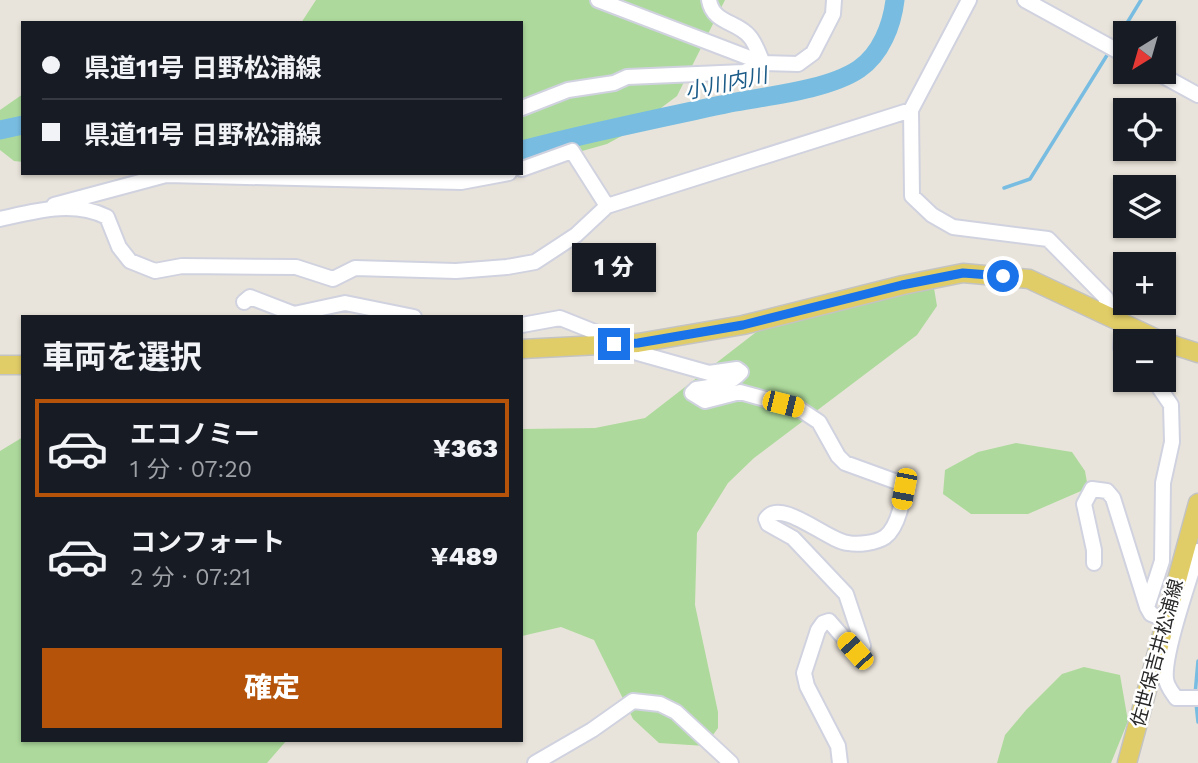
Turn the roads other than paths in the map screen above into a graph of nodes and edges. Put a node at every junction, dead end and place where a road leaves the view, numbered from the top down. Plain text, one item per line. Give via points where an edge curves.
1 (598, 0) edge
2 (709, 0) edge
3 (834, 0) edge
4 (969, 0) edge
5 (1026, 0) edge
6 (1113, 48) edge
7 (763, 63) junction
8 (1176, 83) edge
9 (1198, 95) edge
10 (523, 107) edge
11 (911, 110) junction
12 (523, 169) edge
13 (166, 175) edge
14 (166, 175) edge
15 (498, 175) edge
16 (607, 206) junction
17 (49, 208) junction
18 (0, 219) edge
19 (247, 306) edge
20 (404, 315) edge
21 (1106, 315) junction
22 (1123, 323) junction
23 (523, 326) edge
24 (1123, 329) edge
25 (1135, 329) edge
26 (614, 344) junction
27 (1176, 346) edge
28 (523, 349) edge
29 (1198, 353) edge
30 (0, 365) edge
31 (21, 365) edge
32 (1162, 392) edge
33 (1198, 503) edge
34 (1198, 551) edge
35 (1094, 563) dead end
36 (1147, 607) junction
37 (1167, 620) junction
38 (1198, 698) edge
39 (535, 763) edge
40 (731, 763) edge
41 (840, 763) edge
42 (1127, 763) edge

1 - 7 street
2 - 7 street via 710,9 720,19 750,35
3 - 7 street via 833,14 813,53 798,64
4 - 11 street
5 - 6 street
7 - 10 street via 744,72 627,76
8 - 9 street
11 - 16 street
11 - 21 street via 912,195 953,227 1048,239 1107,298
12 - 16 street via 572,151
13 - 15 street via 461,182
14 - 17 street via 59,201
16 - 17 street via 576,235 535,262 456,271 355,268 333,279 296,267 182,266 155,271 130,261 107,217 91,209
17 - 18 street
19 - 20 street via 294,314 345,303
21 - 22 main road
21 - 26 main road via 1029,279 963,273 743,325
22 - 24 street
22 - 25 main road
23 - 26 street via 560,318
26 - 28 main road
26 - 41 street via 709,373 737,369 741,372 736,378 692,393 705,401 740,392 798,408 820,422 845,463 900,483 904,489 886,537 874,541 841,543 788,514 770,513 766,519 793,538 846,594 860,636 860,652 830,621 823,623 804,673 838,746
27 - 29 main road
30 - 31 main road
32 - 36 street via 1171,405 1172,442 1163,483 1162,561
33 - 37 main road, 佐世保吉井松浦線
34 - 38 street via 1166,676 1176,698
35 - 36 street via 1084,504 1092,489 1101,489 1113,498
36 - 37 street
37 - 42 main road, 佐世保吉井松浦線
39 - 40 street via 634,701 660,704 676,712

